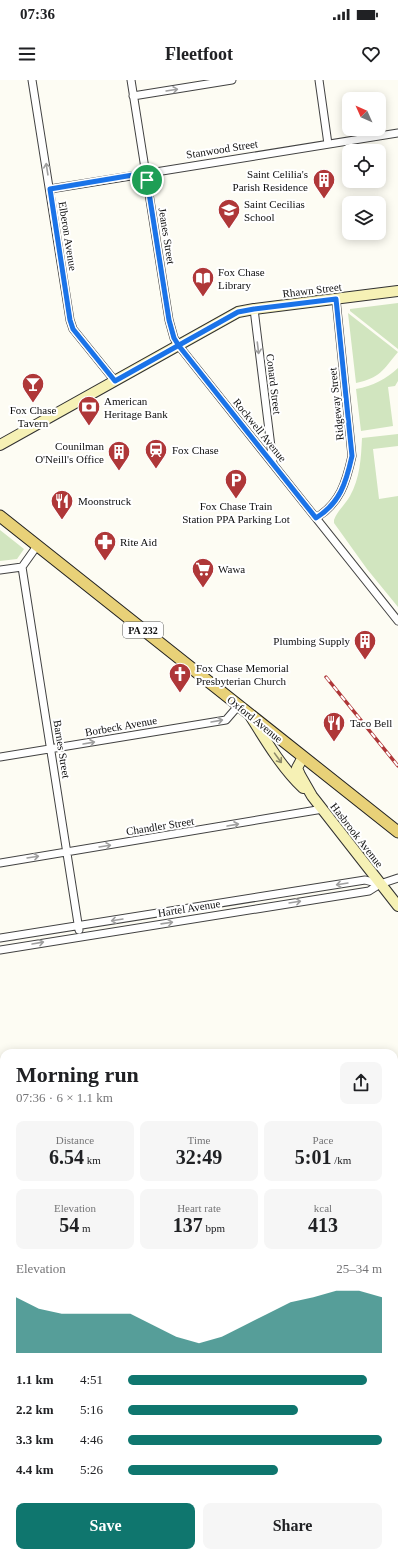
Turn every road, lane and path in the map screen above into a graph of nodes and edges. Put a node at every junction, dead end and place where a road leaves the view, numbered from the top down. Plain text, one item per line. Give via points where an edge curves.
1 (32, 80) edge
2 (131, 80) edge
3 (232, 80) edge
4 (319, 80) edge
5 (133, 96) junction
6 (398, 133) edge
7 (328, 144) junction
8 (145, 173) junction
9 (50, 189) junction
10 (398, 291) edge
11 (336, 299) junction
12 (254, 309) junction
13 (179, 346) junction
14 (115, 381) junction
15 (0, 445) edge
16 (273, 463) junction
17 (0, 516) edge
18 (316, 518) junction
19 (37, 546) junction
20 (22, 566) junction
21 (0, 570) edge
22 (398, 621) edge
23 (238, 705) junction
24 (249, 714) junction
25 (51, 749) junction
26 (303, 757) junction
27 (0, 758) edge
28 (312, 796) junction
29 (322, 809) junction
30 (398, 832) edge
31 (66, 852) junction
32 (0, 863) edge
33 (398, 878) edge
34 (380, 884) junction
35 (398, 906) edge
36 (78, 926) junction
37 (80, 936) junction
38 (0, 938) edge
39 (0, 950) edge

9 -> 1 street, Elberon Avenue
2 - 5 street, Jeanes Street
5 -> 3 street
4 - 7 street
5 - 8 street, Jeanes Street
6 - 7 street, Stanwood Street
7 - 8 street, Stanwood Street
8 - 9 street, Stanwood Street
8 - 13 street, Jeanes Street via 169,320
9 - 14 street, Elberon Avenue via 73,329
10 - 11 main road, Rhawn Street
11 - 12 main road, Rhawn Street
11 - 18 street, Ridgeway Street via 352,456 347,481 339,496 330,508
12 - 13 main road, Rhawn Street via 238,312
12 -> 16 street, Conard Street
13 - 14 main road, Rhawn Street
13 - 16 street, Rockwell Avenue
14 - 15 main road, Rhawn Street
16 - 18 street, Rockwell Avenue
17 - 19 main road, Oxford Avenue / PA 232
18 - 22 street, Rockwell Avenue
19 - 20 street
19 - 23 main road, Oxford Avenue / PA 232
20 - 21 street
20 - 25 street, Barnes Street
23 - 24 main road, Oxford Avenue / PA 232
25 -> 23 street, Borbeck Avenue via 226,720
24 - 26 main road, Oxford Avenue / PA 232
24 -> 28 main road, Hasbrook Avenue via 295,780
25 - 27 street, Borbeck Avenue
25 - 31 street, Barnes Street
26 - 28 main road, Hasbrook Avenue via 298,771
26 - 30 main road, Oxford Avenue / PA 232
28 - 29 main road, Hasbrook Avenue
31 -> 29 street, Chandler Street
29 - 34 main road, Hasbrook Avenue
32 -> 31 street, Chandler Street
31 - 36 street, Barnes Street
33 - 34 street, Hartel Avenue
34 - 35 main road, Hasbrook Avenue
34 -> 36 street, Hartel Avenue via 365,880
37 -> 34 street, Hartel Avenue via 369,891
36 - 37 street, Barnes Street
36 - 38 street, Hartel Avenue
39 -> 37 street, Hartel Avenue

